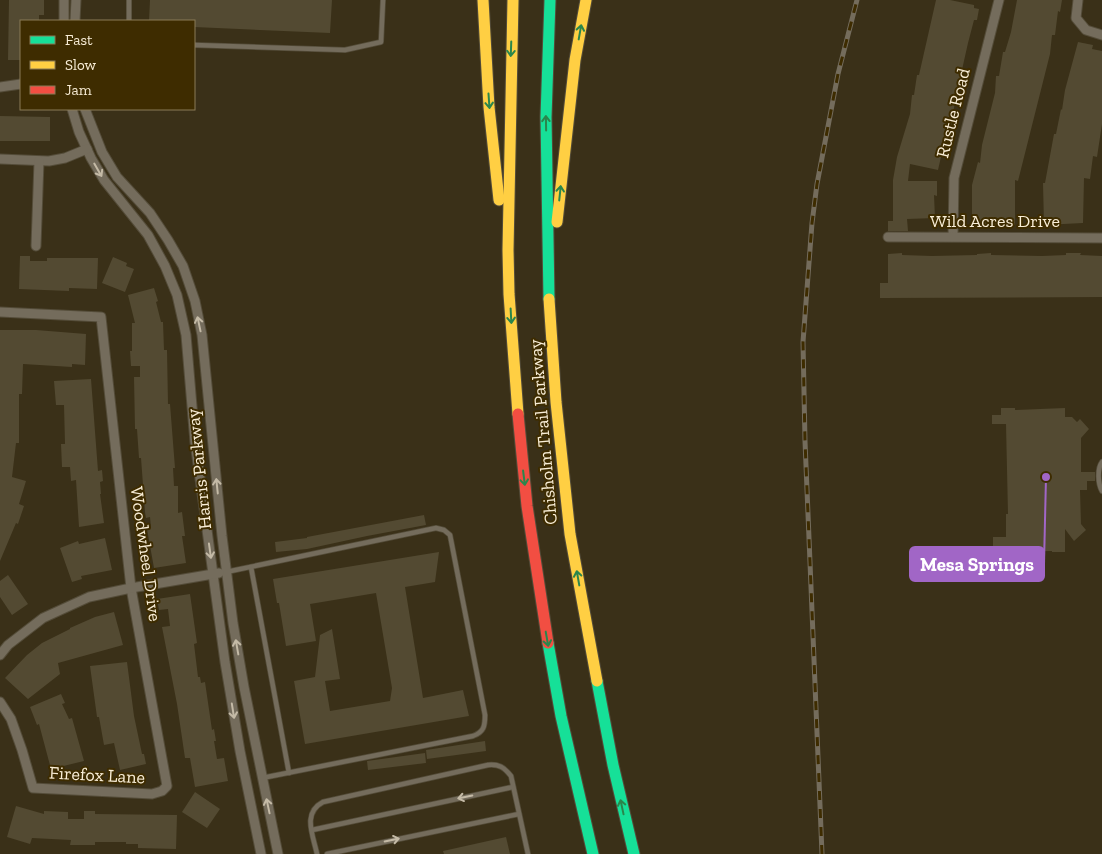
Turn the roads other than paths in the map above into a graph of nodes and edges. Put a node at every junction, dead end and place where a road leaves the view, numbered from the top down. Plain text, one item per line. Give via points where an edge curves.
1 (64, 0) edge
2 (76, 0) edge
3 (130, 0) edge
4 (382, 0) edge
5 (483, 0) edge
6 (513, 0) edge
7 (550, 0) edge
8 (586, 0) edge
9 (1000, 0) edge
10 (1078, 0) edge
11 (64, 20) edge
12 (75, 20) edge
13 (129, 20) edge
14 (1102, 35) edge
15 (195, 45) edge
16 (20, 84) edge
17 (0, 87) edge
18 (72, 110) edge
19 (84, 110) edge
20 (87, 149) junction
21 (0, 159) edge
22 (39, 161) junction
23 (953, 236) junction
24 (888, 237) dead end
25 (1102, 238) edge
26 (36, 246) dead end
27 (509, 292) junction
28 (549, 294) junction
29 (0, 312) edge
30 (1102, 462) edge
31 (1102, 491) edge
32 (250, 567) junction
33 (226, 572) junction
34 (214, 574) junction
35 (131, 588) junction
36 (0, 655) edge
37 (0, 702) edge
38 (289, 773) junction
39 (262, 778) junction
40 (513, 786) junction
41 (162, 791) joint
42 (519, 814) junction
43 (312, 830) junction
44 (261, 854) edge
45 (278, 854) edge
46 (318, 854) edge
47 (327, 854) edge
48 (528, 854) edge
49 (593, 854) edge
50 (634, 854) edge

1 - 11 street
2 - 12 street
3 - 13 lane
4 - 15 lane via 381,42 345,50
5 -> 27 highway via 489,107
6 -> 27 highway, Chisholm Trail Parkway via 508,172
28 -> 7 highway, Chisholm Trail Parkway via 546,117
28 -> 8 highway via 570,96
9 - 23 street, Rustle Road via 954,178
10 - 14 street via 1076,18 1086,30
16 - 17 street
18 - 20 street, Harris Parkway
33 -> 19 street, Harris Parkway via 202,335 195,301 183,266 168,240 150,213 117,176 102,152
20 - 22 street via 57,160
20 -> 34 street, Harris Parkway via 104,180 148,235 177,294 186,335 195,442
21 - 22 street
22 - 26 street
23 - 24 street, Wild Acres Drive
23 - 25 street, Wild Acres Drive
27 -> 49 highway, Chisholm Trail Parkway via 516,405 542,607 565,737
50 -> 28 highway, Chisholm Trail Parkway via 598,692 570,534
29 - 35 street, Woodwheel Drive via 101,317
30 - 31 lane via 1099,466
32 - 33 lane
32 - 38 lane
32 - 38 lane via 436,528 444,530 450,535 479,680 485,715 485,727 480,733
33 - 34 street
39 -> 33 street, Harris Parkway
34 - 35 street
34 -> 44 street, Harris Parkway via 225,662
35 - 36 street via 88,596 43,618
35 - 41 street, Woodwheel Drive via 164,763 167,786
37 - 41 street, Firefox Lane via 11,718 33,788 152,794
38 - 39 lane
45 -> 39 street, Harris Parkway
40 - 42 lane
40 -> 43 lane
40 - 43 lane via 505,768 497,764 488,765 323,802 311,814
47 -> 42 lane
42 - 48 lane
43 - 46 lane

